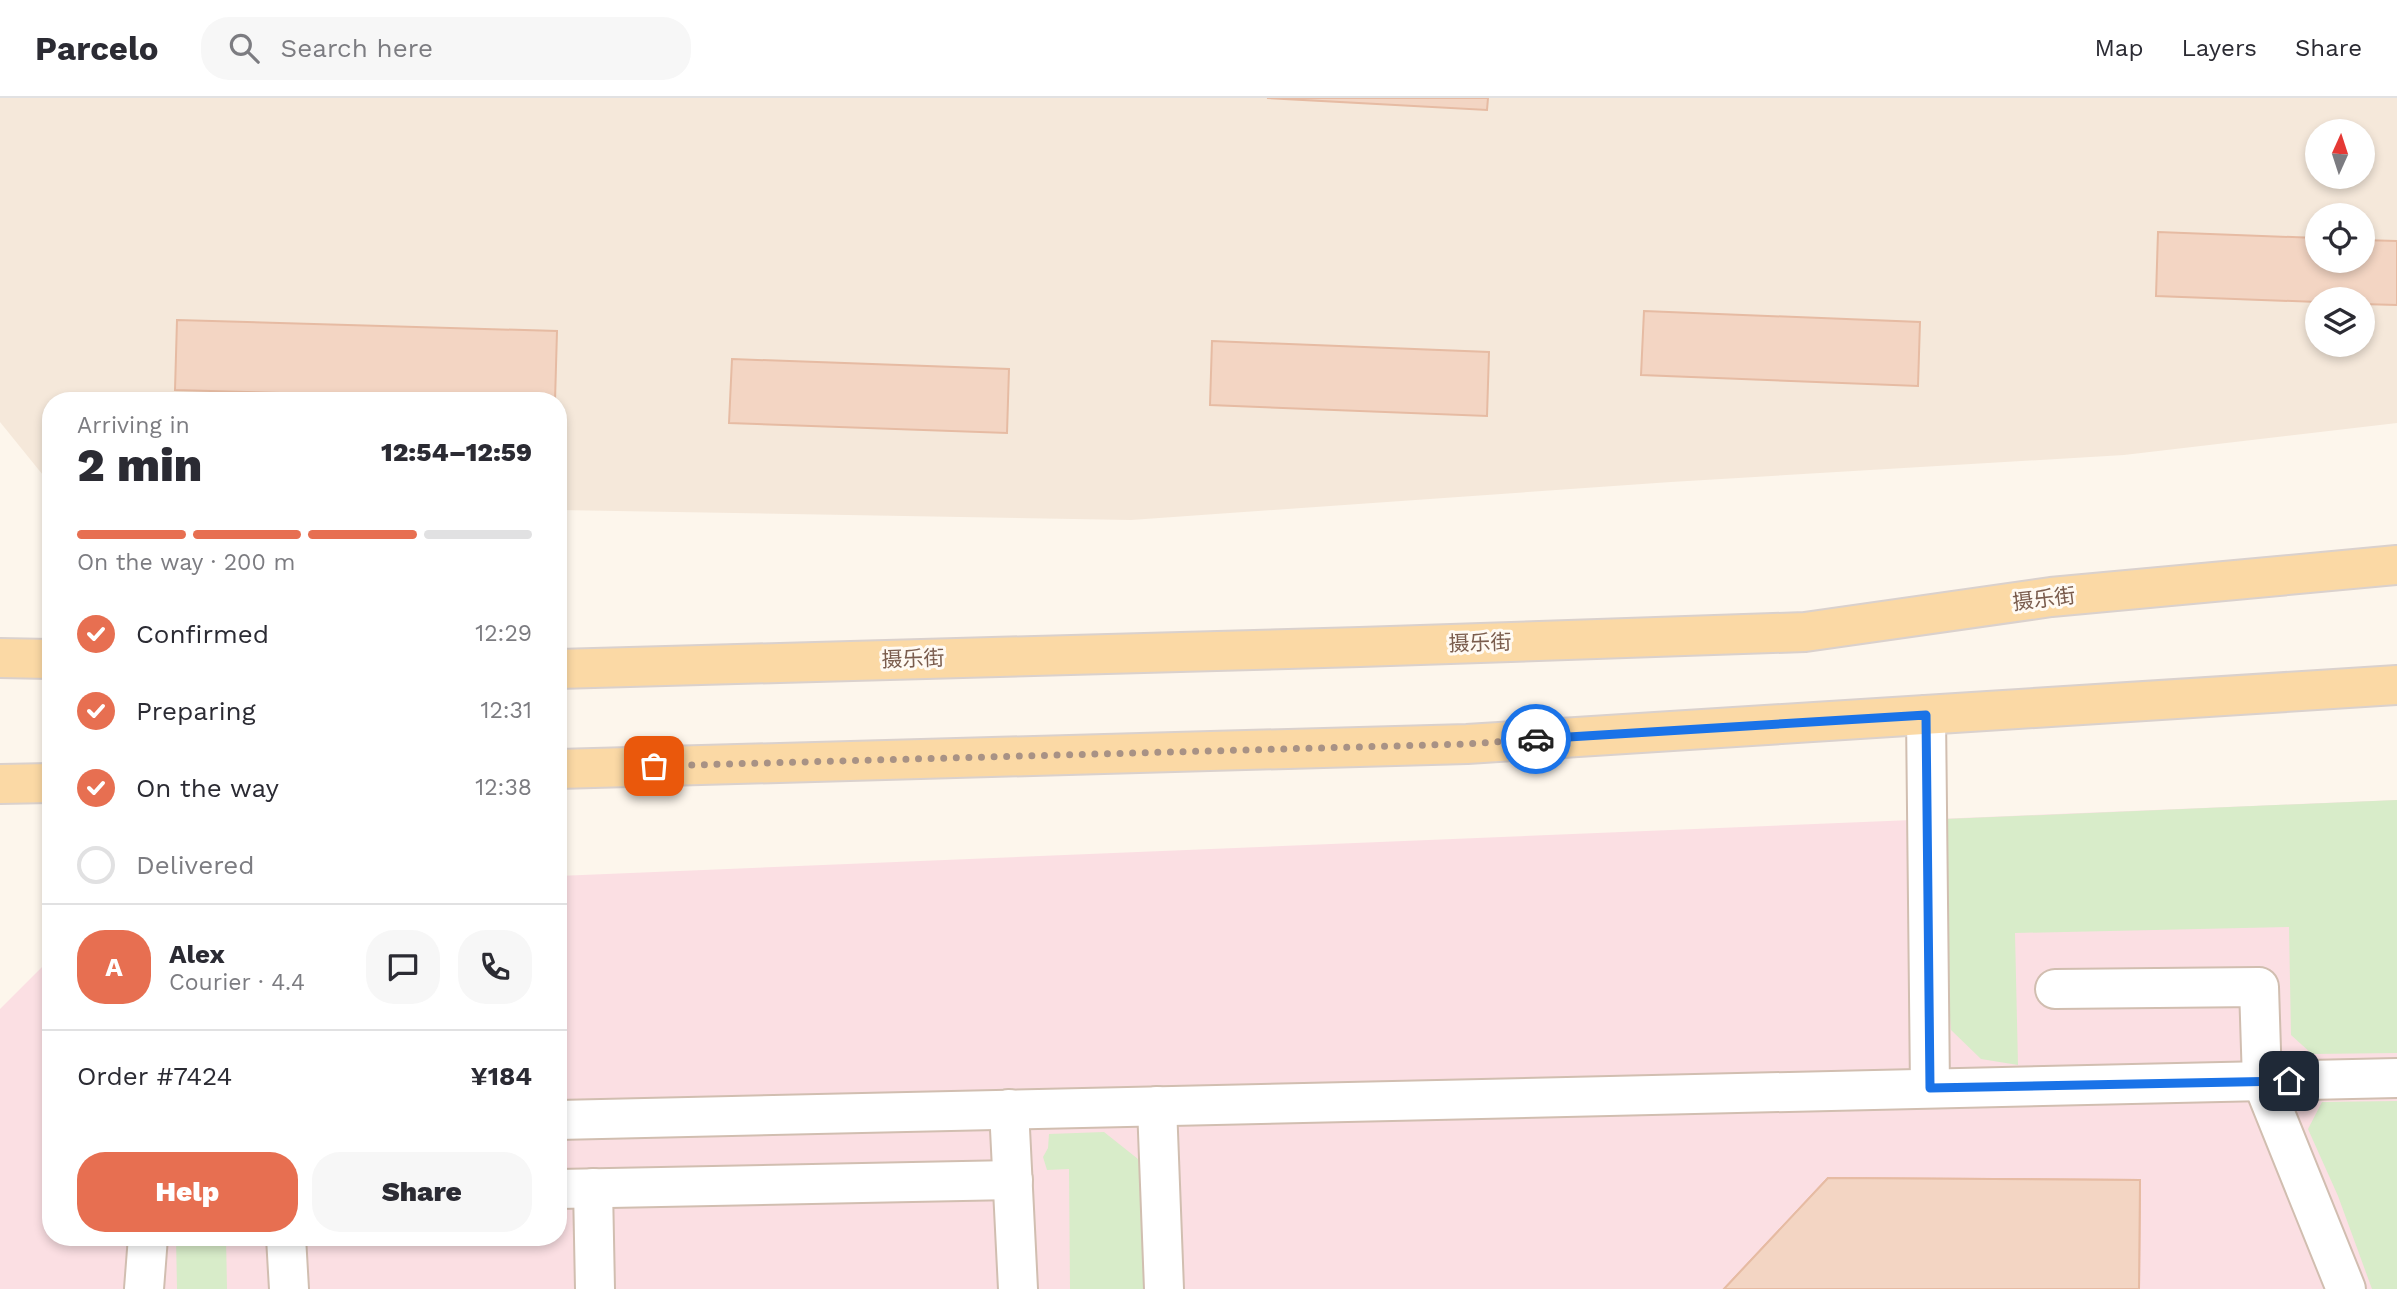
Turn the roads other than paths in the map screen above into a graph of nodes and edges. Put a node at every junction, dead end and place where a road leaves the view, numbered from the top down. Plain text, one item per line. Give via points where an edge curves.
1 (2397, 565) edge
2 (0, 658) edge
3 (42, 659) edge
4 (567, 669) edge
5 (2397, 685) edge
6 (1926, 715) junction
7 (567, 769) edge
8 (42, 783) edge
9 (0, 784) edge
10 (2055, 989) dead end
11 (2397, 1078) edge
12 (2262, 1081) junction
13 (1930, 1088) junction
14 (1157, 1106) junction
15 (1009, 1109) junction
16 (567, 1120) edge
17 (1013, 1180) junction
18 (576, 1188) edge
19 (147, 1246) edge
20 (287, 1246) edge
21 (144, 1289) edge
22 (289, 1289) edge
23 (595, 1289) edge
24 (1018, 1289) edge
25 (1164, 1289) edge
26 (2346, 1289) edge

1 - 4 main road, 摄乐街 via 2051,597 1805,632
2 - 3 main road
5 - 6 main road
6 - 7 main road via 1467,744
6 - 13 lane
8 - 9 main road
10 - 12 lane via 2259,987
11 - 12 lane
12 - 13 lane
12 - 26 lane
13 - 14 lane
14 - 15 lane
14 - 25 lane
15 - 16 lane
15 - 17 lane
17 - 18 lane
17 - 24 lane
18 - 23 lane
19 - 21 lane
20 - 22 lane

